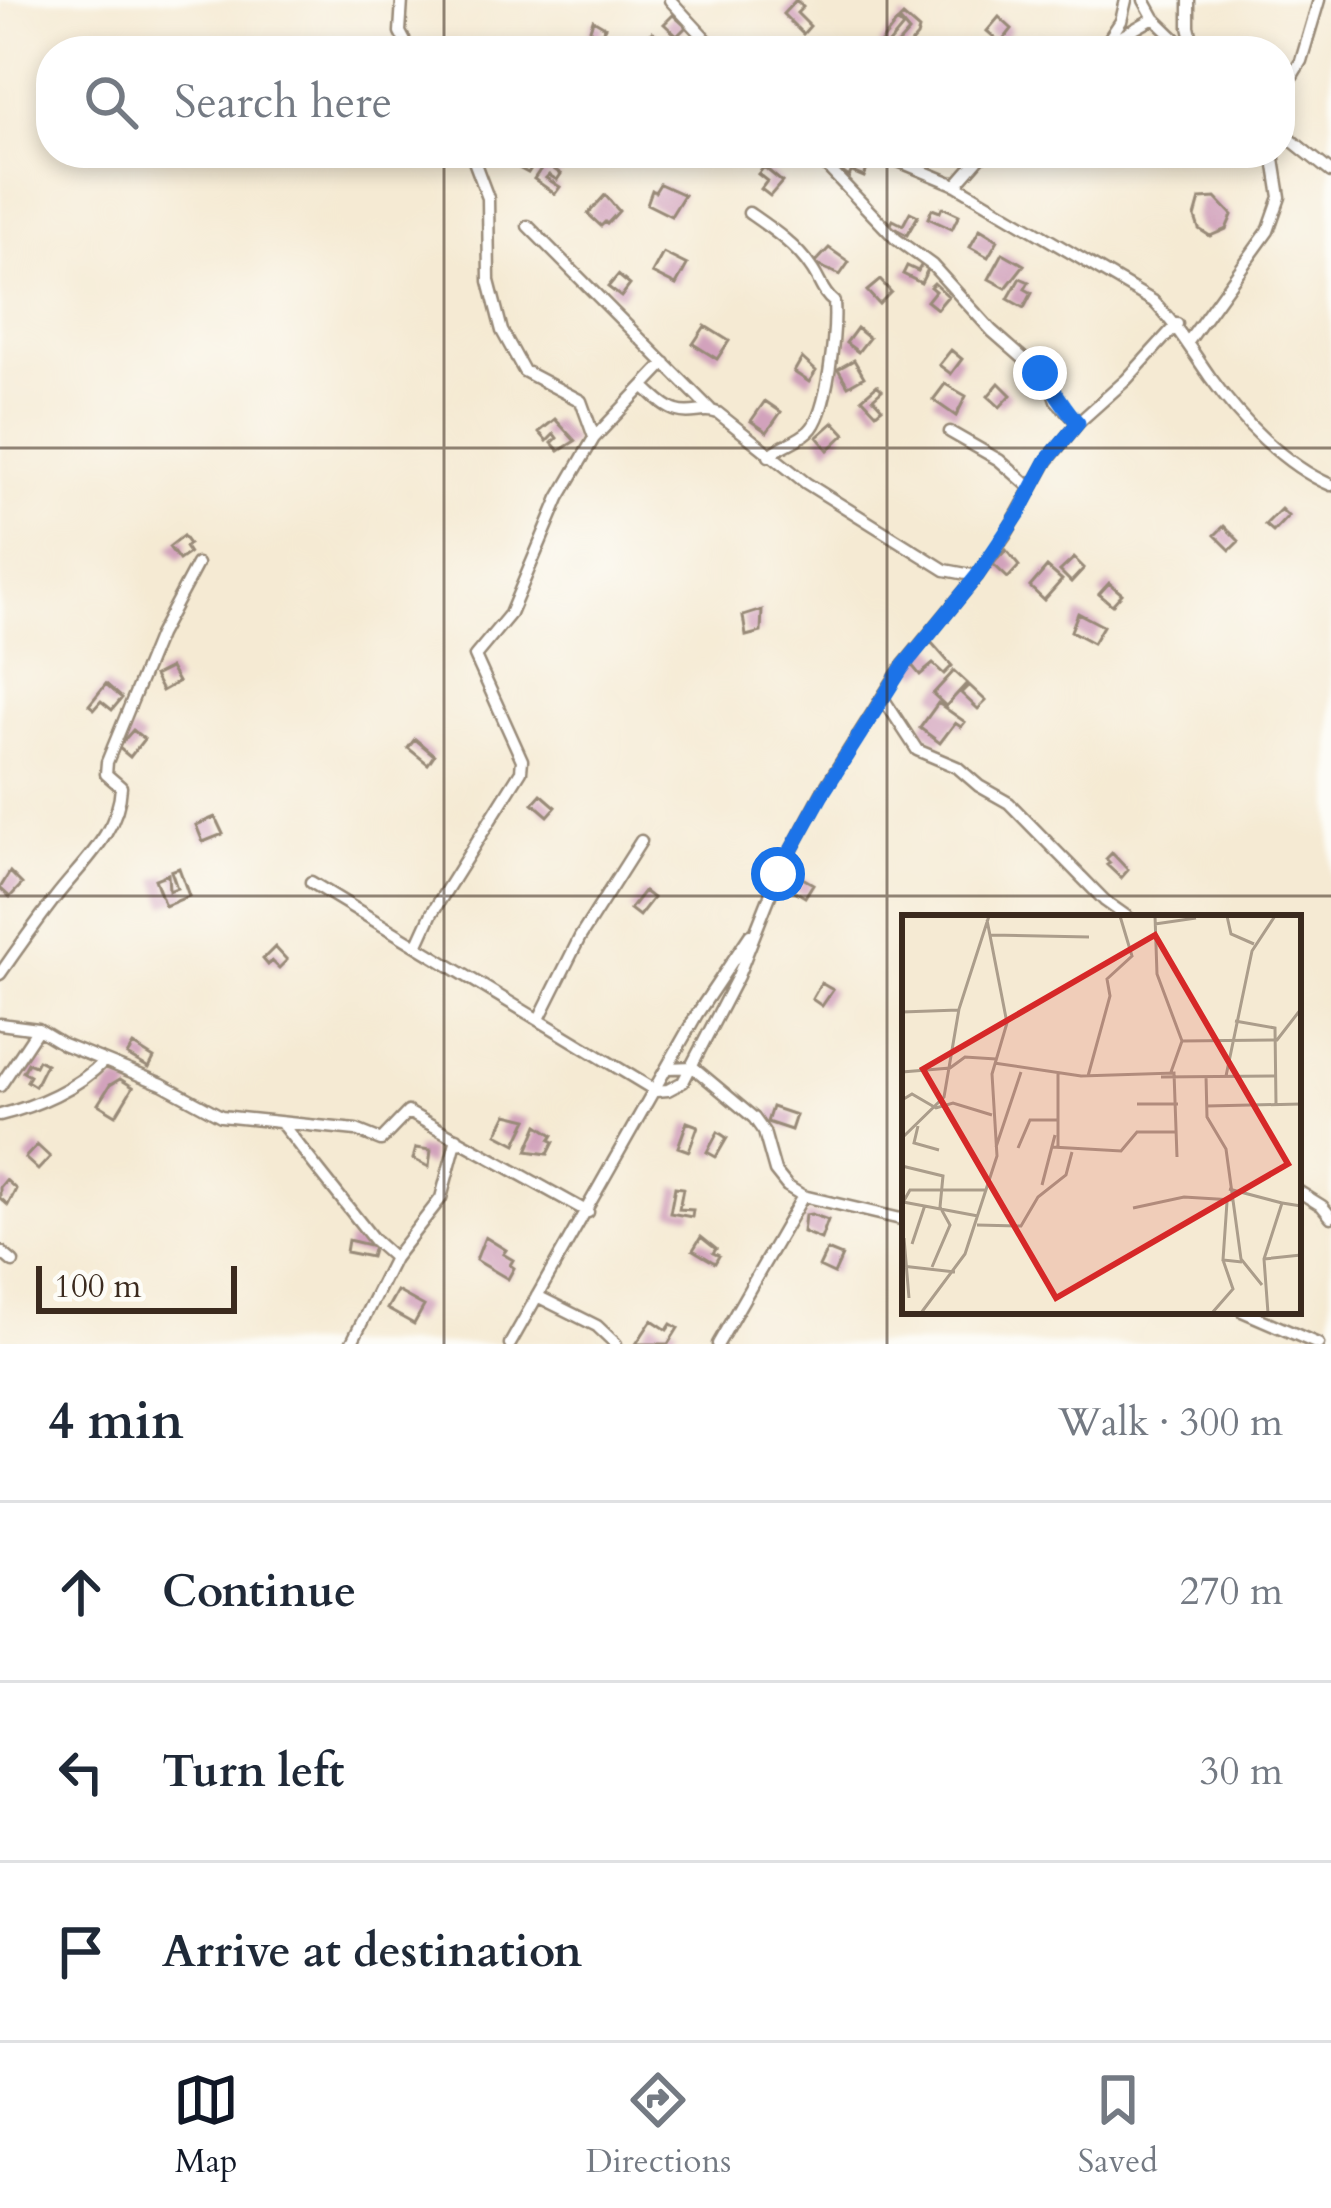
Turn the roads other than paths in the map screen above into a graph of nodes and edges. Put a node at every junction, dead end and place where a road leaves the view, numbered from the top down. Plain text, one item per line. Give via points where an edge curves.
1 (402, 0) edge
2 (670, 0) edge
3 (1126, 0) edge
4 (1144, 0) edge
5 (1158, 0) edge
6 (1189, 0) edge
7 (1318, 0) edge
8 (1152, 16) junction
9 (402, 36) edge
10 (703, 36) edge
11 (1111, 36) edge
12 (1122, 36) edge
13 (1175, 36) edge
14 (1190, 36) edge
15 (1295, 70) edge
16 (1295, 143) edge
17 (477, 168) edge
18 (828, 168) edge
19 (915, 168) edge
20 (971, 168) edge
21 (1275, 168) edge
22 (1331, 172) edge
23 (956, 185) junction
24 (749, 213) dead end
25 (528, 226) dead end
26 (1177, 324) junction
27 (1188, 342) junction
28 (665, 363) junction
29 (644, 387) junction
30 (710, 409) junction
31 (1078, 423) junction
32 (950, 432) dead end
33 (594, 438) junction
34 (769, 456) junction
35 (1331, 485) edge
36 (1030, 488) junction
37 (197, 564) dead end
38 (977, 576) junction
39 (883, 698) junction
40 (640, 841) dead end
41 (311, 882) dead end
42 (1126, 915) edge
43 (759, 922) junction
44 (417, 946) junction
45 (0, 974) edge
46 (539, 1019) junction
47 (0, 1024) edge
48 (38, 1029) junction
49 (104, 1061) junction
50 (693, 1067) junction
51 (668, 1068) junction
52 (0, 1086) edge
53 (656, 1091) junction
54 (0, 1115) edge
55 (282, 1124) junction
56 (457, 1138) junction
57 (1301, 1193) edge
58 (802, 1196) junction
59 (588, 1211) junction
60 (1331, 1217) edge
61 (902, 1219) edge
62 (0, 1251) edge
63 (394, 1258) junction
64 (13, 1262) dead end
65 (537, 1296) junction
66 (1249, 1314) edge
67 (351, 1344) edge
68 (510, 1344) edge
69 (616, 1344) edge
70 (718, 1344) edge
71 (1318, 1344) edge

1 - 9 street
2 - 10 street
3 - 11 street
4 - 8 street
5 - 8 street
6 - 14 street
7 - 15 street
8 - 12 street
8 - 13 street
16 - 22 street
17 - 33 street via 488,198 489,281 502,331 524,371 580,401
18 - 31 street via 1050,383
19 - 23 street
20 - 23 street
21 - 27 street via 1280,197 1268,231
23 - 26 street via 1132,286
24 - 34 street via 810,266 833,302 836,338 820,419
25 - 28 street
26 - 27 street
26 - 31 street
27 - 35 street via 1228,399 1294,467
28 - 29 street
28 - 30 street
29 - 30 street via 677,411
29 - 33 street
30 - 34 street
31 - 36 street
32 - 36 street
33 - 44 street via 510,614 475,656 521,771
34 - 38 street via 945,570
36 - 38 street
37 - 45 street via 158,635 107,762 106,774 121,787 118,810
38 - 39 street
39 - 42 street via 916,750 958,767 1009,803
39 - 43 street via 778,874
40 - 46 street
41 - 44 street
43 - 50 street
43 - 51 street
44 - 46 street
46 - 53 street
47 - 48 street
48 - 49 street
48 - 52 street
49 - 54 street via 77,1084
49 - 55 street via 221,1116
50 - 51 street
50 - 53 street via 683,1082
50 - 58 street via 754,1118 775,1171
51 - 53 street
53 - 59 street
55 - 56 street via 382,1140 408,1112
55 - 63 street
56 - 59 street
56 - 63 street via 441,1198
57 - 60 street
58 - 61 street
58 - 70 street
59 - 65 street
62 - 64 street
63 - 67 street
65 - 68 street
65 - 69 street
66 - 71 street

